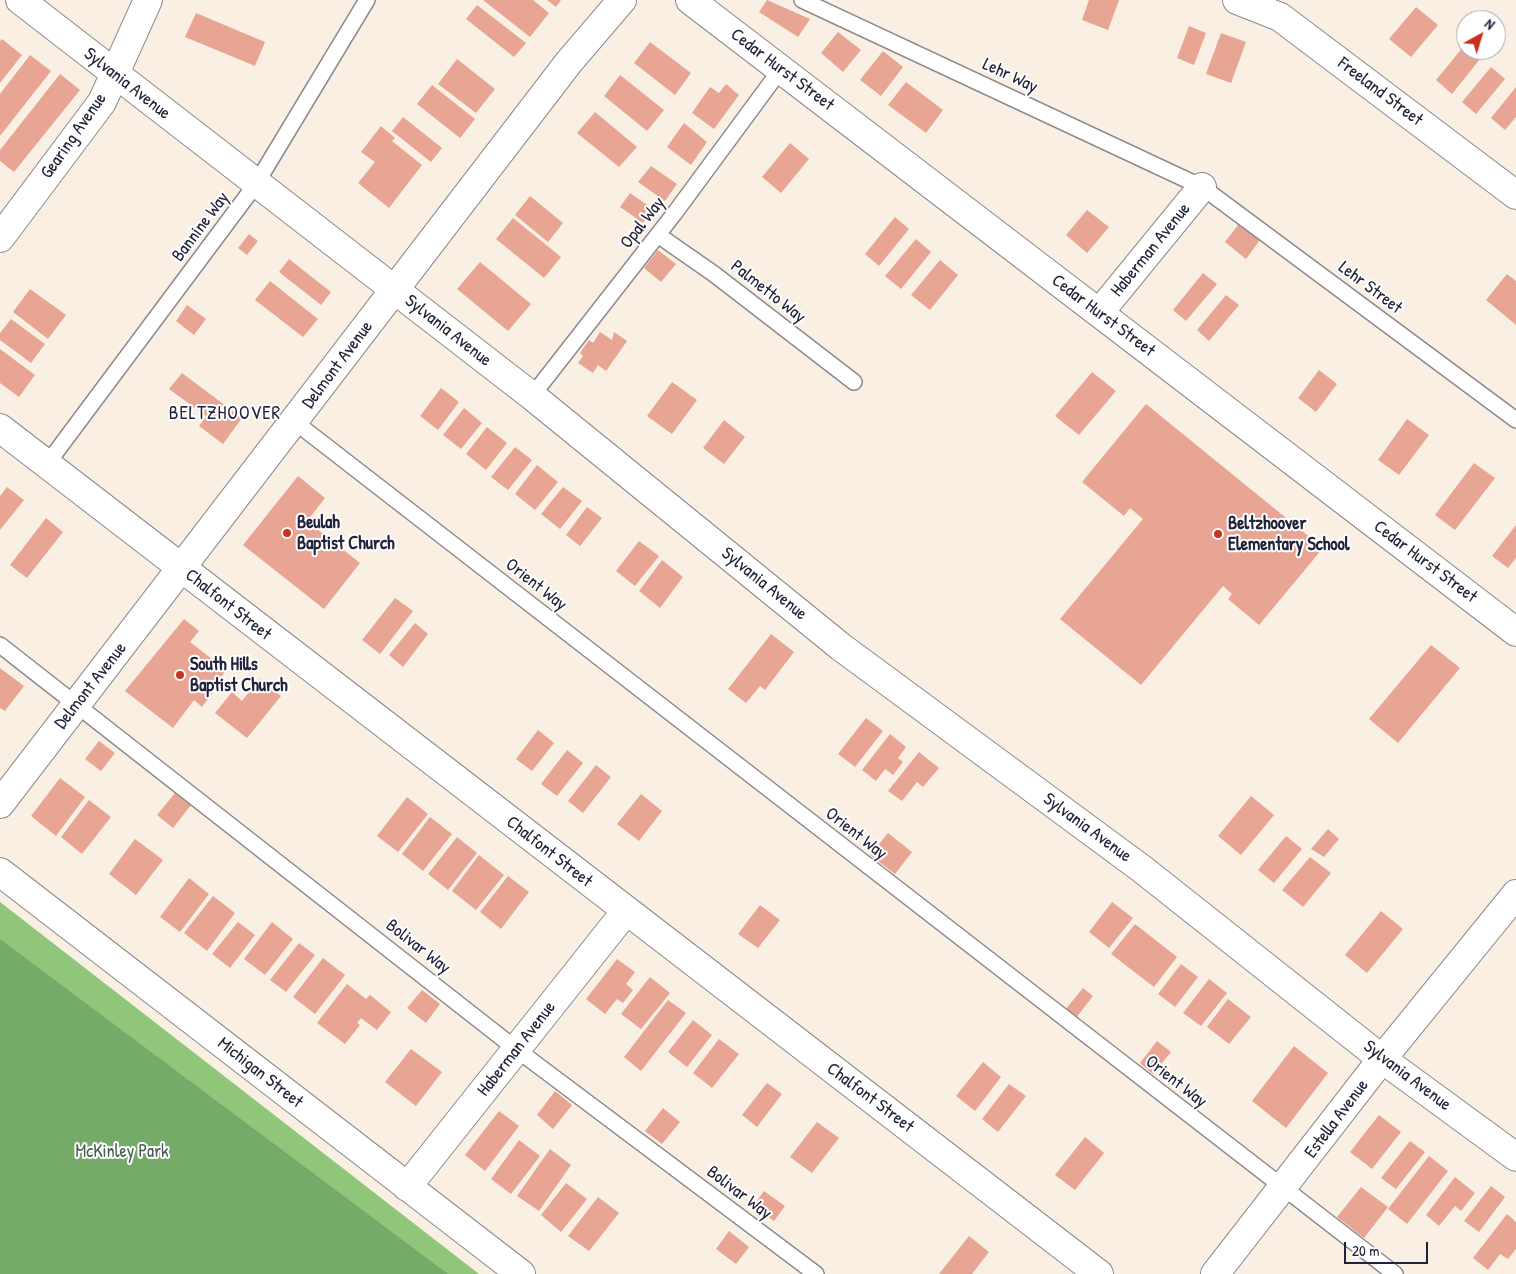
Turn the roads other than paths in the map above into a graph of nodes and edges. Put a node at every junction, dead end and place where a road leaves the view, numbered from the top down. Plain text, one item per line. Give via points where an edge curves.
1 (20, 0) edge
2 (148, 0) edge
3 (366, 0) edge
4 (622, 0) edge
5 (690, 0) edge
6 (802, 0) edge
7 (1237, 0) edge
8 (780, 69) junction
9 (115, 74) junction
10 (256, 184) junction
11 (1202, 187) junction
12 (1516, 194) edge
13 (5, 222) edge
14 (658, 235) junction
15 (394, 290) junction
16 (1099, 313) junction
17 (854, 382) dead end
18 (532, 396) junction
19 (1516, 420) edge
20 (295, 422) junction
21 (0, 428) edge
22 (47, 464) junction
23 (181, 569) junction
24 (1516, 632) edge
25 (0, 645) edge
26 (78, 704) junction
27 (0, 804) edge
28 (0, 872) edge
29 (1516, 894) edge
30 (626, 911) junction
31 (516, 1049) junction
32 (1382, 1058) junction
33 (1516, 1157) edge
34 (408, 1187) junction
35 (1284, 1188) junction
36 (521, 1274) edge
37 (816, 1274) edge
38 (1099, 1274) edge
39 (1215, 1274) edge
40 (1394, 1274) edge

1 - 9 street, Sylvania Avenue
2 - 9 street, Gearing Avenue
3 - 10 lane, Bannine Way
4 - 15 street, Delmont Avenue via 569,62
5 - 8 street, Cedar Hurst Street
6 - 11 lane, Lehr Way
7 - 12 street, Freeland Street via 1280,17
8 - 14 lane, Opal Way
8 - 16 street, Cedar Hurst Street
9 - 10 street, Sylvania Avenue
9 - 13 street, Gearing Avenue via 102,102
10 - 15 street, Sylvania Avenue
10 - 22 lane, Bannine Way
11 - 16 street, Haberman Avenue
11 - 19 lane, Lehr Street
14 - 17 lane, Palmetto Way
14 - 18 lane, Opal Way
15 - 18 street, Sylvania Avenue
15 - 20 street, Delmont Avenue
16 - 24 street, Cedar Hurst Street
18 - 32 street, Sylvania Avenue via 841,647 1142,869
20 - 23 street, Delmont Avenue
20 - 35 lane, Orient Way
21 - 22 street, Chalfont Street
22 - 23 street, Chalfont Street
23 - 26 street, Delmont Avenue
23 - 30 street, Chalfont Street
25 - 26 lane, Bolivar Way
26 - 27 street, Delmont Avenue
26 - 31 lane, Bolivar Way
28 - 34 street, Michigan Street
29 - 32 street, Estella Avenue
30 - 31 street, Haberman Avenue
30 - 38 street, Chalfont Street
31 - 34 street, Haberman Avenue
31 - 37 lane, Bolivar Way
32 - 33 street, Sylvania Avenue
32 - 35 street, Estella Avenue
34 - 36 street, Michigan Street
35 - 39 street, Estella Avenue
35 - 40 lane, Orient Way

